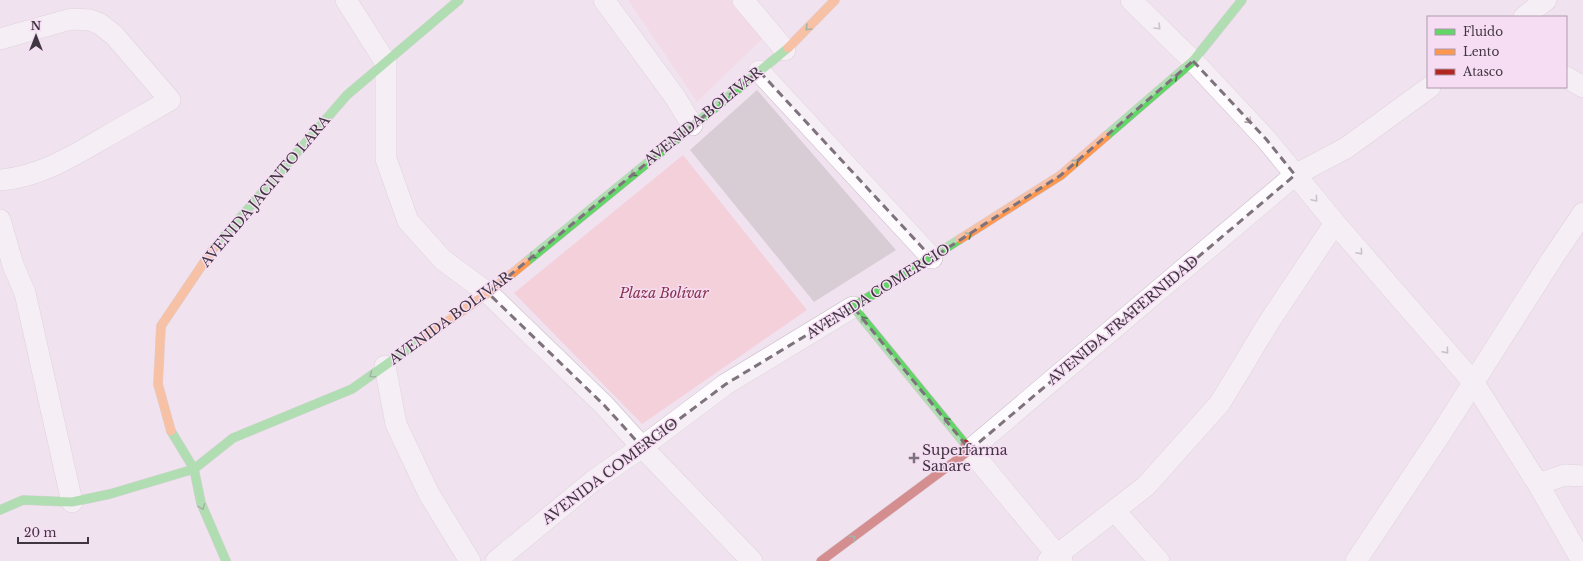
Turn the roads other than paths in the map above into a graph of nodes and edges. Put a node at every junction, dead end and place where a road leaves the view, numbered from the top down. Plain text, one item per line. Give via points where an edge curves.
1 (346, 0) edge
2 (460, 0) edge
3 (604, 0) edge
4 (743, 0) edge
5 (835, 0) edge
6 (1131, 0) edge
7 (1242, 0) edge
8 (1546, 0) edge
9 (1525, 16) edge
10 (0, 40) edge
11 (785, 50) junction
12 (1193, 61) junction
13 (386, 63) junction
14 (759, 71) junction
15 (1567, 78) edge
16 (1583, 87) edge
17 (1429, 88) edge
18 (692, 125) junction
19 (1295, 175) junction
20 (0, 180) edge
21 (1583, 213) edge
22 (0, 220) edge
23 (1335, 223) junction
24 (932, 258) junction
25 (488, 293) junction
26 (853, 307) junction
27 (385, 366) junction
28 (1474, 383) junction
29 (642, 447) junction
30 (970, 450) junction
31 (194, 468) junction
32 (1583, 476) edge
33 (1538, 484) junction
34 (0, 499) edge
35 (24, 500) junction
36 (72, 502) junction
37 (0, 510) edge
38 (1115, 511) junction
39 (1055, 559) edge
40 (226, 561) edge
41 (470, 561) edge
42 (496, 561) edge
43 (752, 561) edge
44 (821, 561) edge
45 (1159, 561) edge
46 (1356, 561) edge
47 (1582, 561) edge

1 - 13 street
2 - 13 main road, AVENIDA JACINTO LARA
3 - 18 street via 675,97
4 - 11 street
5 -> 11 main road, AVENIDA BOLIVAR
6 -> 12 street
7 - 12 main road, AVENIDA COMERCIO
8 - 9 street
10 - 20 street via 70,19 90,20 114,35 170,100 50,168
11 - 14 main road, AVENIDA BOLIVAR
12 -> 19 street via 1266,139
24 -> 12 main road, AVENIDA COMERCIO via 1061,175
13 - 25 street via 386,159 408,221 443,260
13 - 31 main road, AVENIDA JACINTO LARA via 347,95 210,252 161,326 158,384 171,432
14 - 18 main road, AVENIDA BOLIVAR
14 - 24 street
15 - 16 street
17 - 19 street, AVENIDA FRATERNIDAD via 1346,148
18 -> 25 main road, AVENIDA BOLIVAR
19 -> 23 street
19 - 30 street, AVENIDA FRATERNIDAD
21 - 28 street
22 - 36 street via 13,265 25,293
23 -> 28 street
23 - 38 street via 1269,322 1220,403 1146,486
24 - 26 main road, AVENIDA COMERCIO
25 - 27 main road, AVENIDA BOLIVAR
25 - 29 street via 604,404
26 - 29 street, AVENIDA COMERCIO via 726,384
30 -> 26 main road
27 -> 31 main road, AVENIDA BOLIVAR via 352,389 233,438
27 - 41 street via 396,424 429,494
28 - 33 street
28 - 46 street
29 - 42 street, AVENIDA COMERCIO via 592,481
29 - 43 street
30 - 39 street
44 -> 30 main road, AVENIDA FRATERNIDAD
31 - 36 main road, AVENIDA BOLIVAR via 110,494
31 -> 40 main road via 200,503
32 - 33 street via 1566,475
33 - 47 street
34 - 35 street
35 - 36 main road, AVENIDA BOLIVAR
35 - 37 main road, AVENIDA BOLIVAR
38 - 39 street
38 - 45 street

